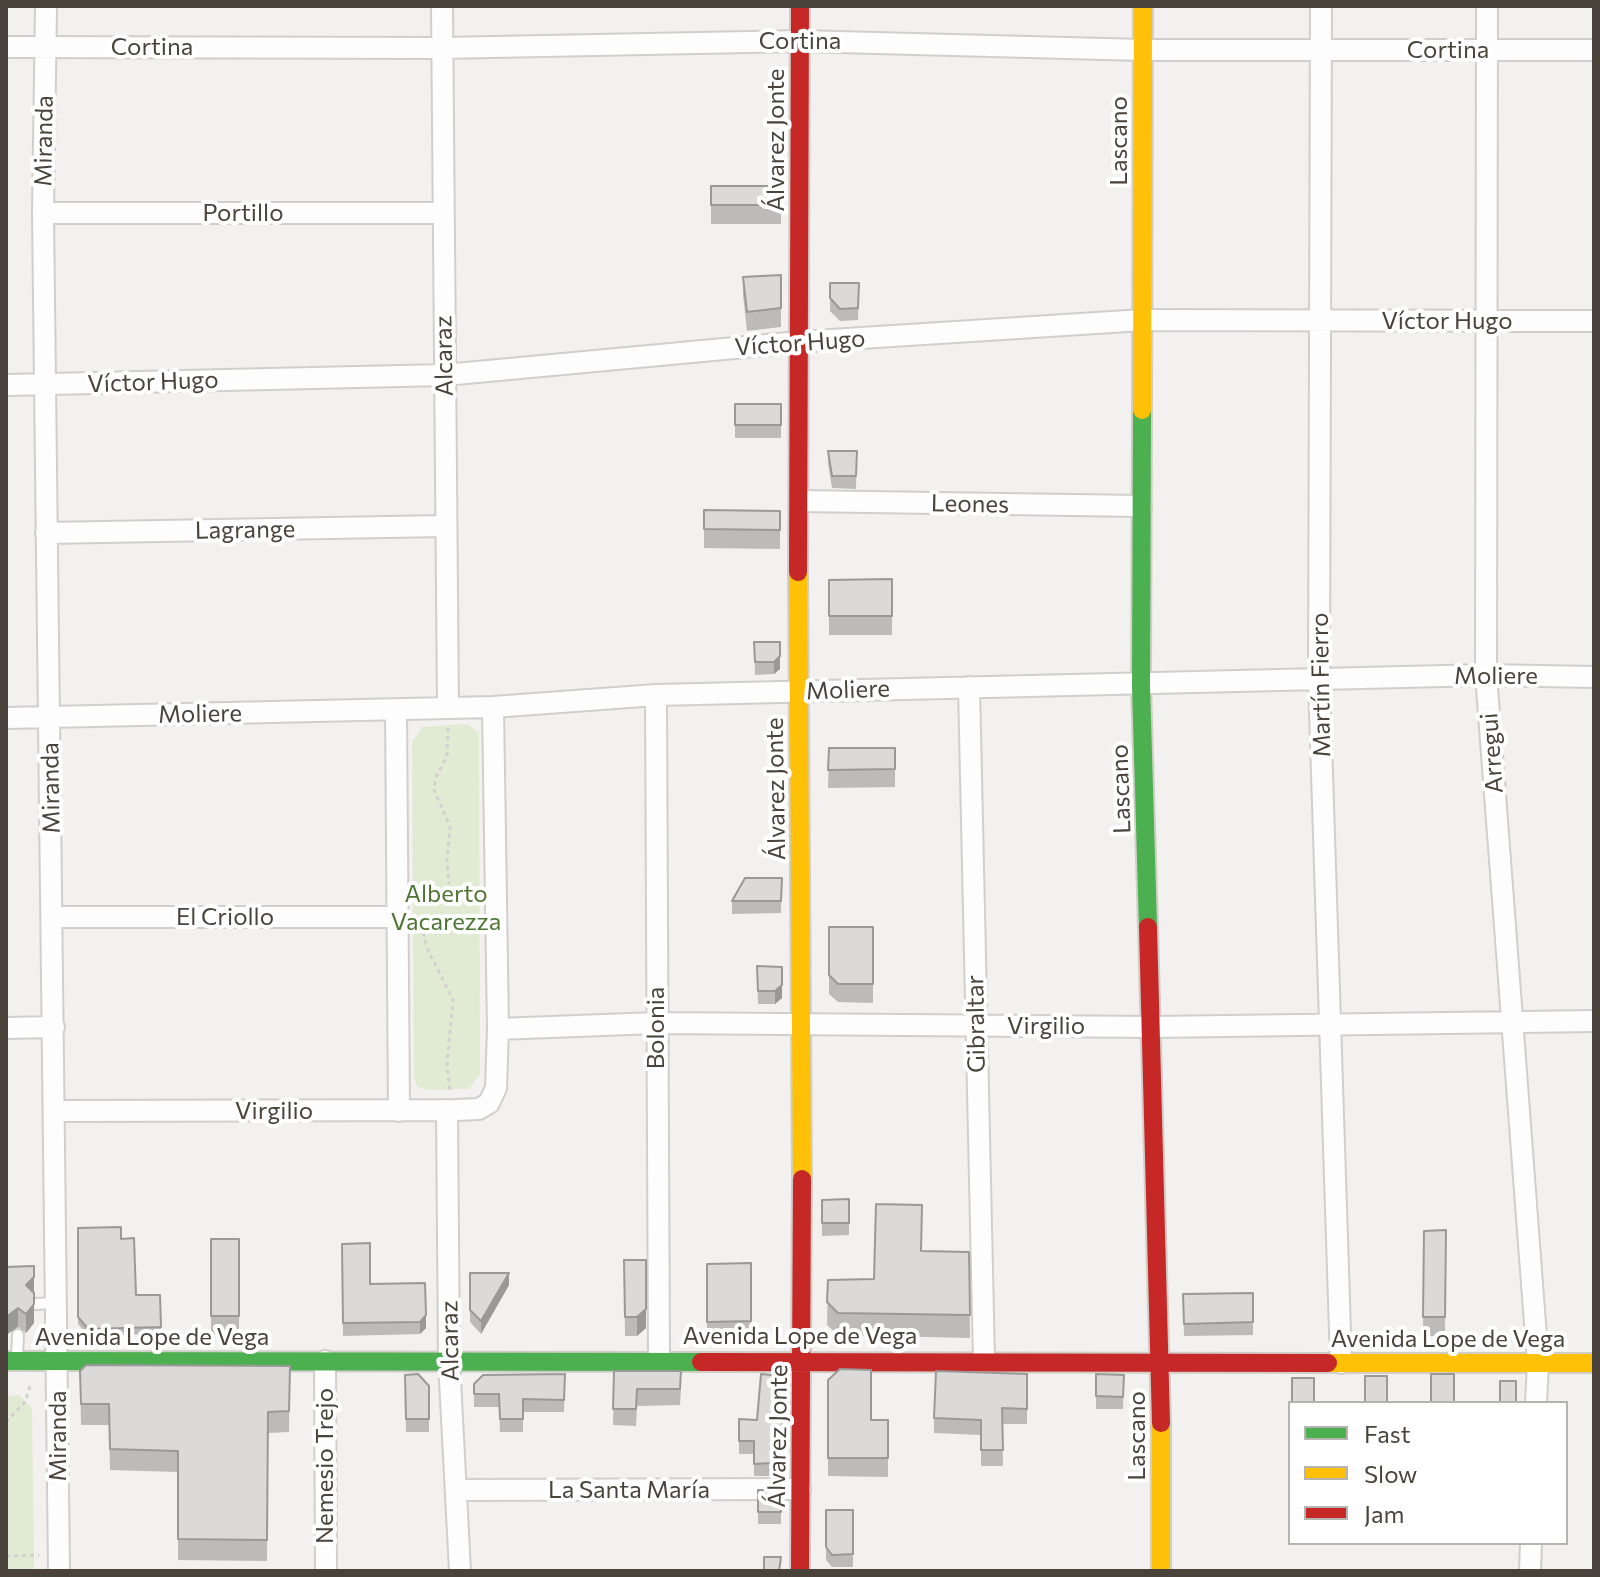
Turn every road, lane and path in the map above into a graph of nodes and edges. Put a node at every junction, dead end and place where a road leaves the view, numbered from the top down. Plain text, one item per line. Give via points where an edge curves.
1 (46, 6) edge
2 (442, 6) edge
3 (800, 6) edge
4 (1143, 6) edge
5 (1321, 6) edge
6 (1487, 6) edge
7 (800, 41) junction
8 (6, 47) edge
9 (45, 47) junction
10 (442, 48) junction
11 (1321, 49) junction
12 (1143, 50) junction
13 (1594, 50) edge
14 (1487, 51) junction
15 (43, 213) junction
16 (442, 213) junction
17 (1143, 320) junction
18 (1319, 320) junction
19 (1487, 321) junction
20 (1594, 321) edge
21 (799, 342) junction
22 (445, 375) junction
23 (6, 385) edge
24 (46, 385) junction
25 (800, 501) junction
26 (1141, 506) junction
27 (444, 526) junction
28 (46, 533) junction
29 (1486, 675) junction
30 (1594, 677) edge
31 (1319, 680) junction
32 (1141, 686) junction
33 (969, 687) junction
34 (799, 692) junction
35 (656, 695) junction
36 (448, 707) junction
37 (493, 707) junction
38 (396, 709) junction
39 (50, 717) junction
40 (6, 718) edge
41 (449, 884) dead end
42 (53, 917) junction
43 (398, 917) junction
44 (421, 925) dead end
45 (1512, 1021) junction
46 (1594, 1021) edge
47 (656, 1023) junction
48 (803, 1024) junction
49 (1330, 1024) junction
50 (976, 1025) junction
51 (54, 1027) junction
52 (1153, 1027) junction
53 (6, 1028) edge
54 (498, 1029) junction
55 (452, 1110) junction
56 (56, 1111) junction
57 (399, 1111) junction
58 (57, 1303) junction
59 (34, 1304) edge
60 (18, 1335) dead end
61 (659, 1360) junction
62 (984, 1360) junction
63 (11, 1361) edge
64 (58, 1361) junction
65 (325, 1361) junction
66 (449, 1361) junction
67 (803, 1361) junction
68 (1161, 1362) junction
69 (1341, 1363) junction
70 (1538, 1363) junction
71 (1594, 1363) edge
72 (22, 1385) dead end
73 (1536, 1401) edge
74 (6, 1422) edge
75 (800, 1489) junction
76 (457, 1490) junction
77 (1531, 1545) edge
78 (6, 1556) edge
79 (59, 1564) edge
80 (326, 1571) edge
81 (460, 1571) edge
82 (800, 1571) edge
83 (1161, 1571) edge
84 (1530, 1571) edge

1 - 9 street, Miranda
2 - 10 street, Alcaraz
3 - 7 street, Álvarez Jonte
4 - 12 street, Lascano
5 - 11 street, Martín Fierro
6 - 14 street, Arregui
7 - 10 street, Cortina
7 - 12 street, Cortina
7 - 21 street, Álvarez Jonte
8 - 9 street, Cortina
9 - 10 street, Cortina
9 - 15 street, Miranda
10 - 16 street, Alcaraz
11 - 12 street, Cortina
11 - 14 street, Cortina
11 - 18 street, Martín Fierro
12 - 17 street, Lascano
13 - 14 street, Cortina
14 - 19 street, Arregui
15 - 16 street, Portillo
15 - 24 street, Miranda
16 - 22 street, Alcaraz
17 - 18 street, Víctor Hugo
17 - 21 street, Víctor Hugo
17 - 26 street, Lascano
18 - 19 street, Víctor Hugo
18 - 31 street, Martín Fierro
19 - 20 street, Víctor Hugo
19 - 29 street, Arregui
21 - 22 street, Víctor Hugo
21 - 25 street, Álvarez Jonte
22 - 24 street, Víctor Hugo
22 - 27 street, Alcaraz
23 - 24 street, Víctor Hugo
24 - 28 street, Miranda
25 - 26 street, Leones
25 - 34 street, Álvarez Jonte
26 - 32 street, Lascano
27 - 28 street, Lagrange
27 - 36 street, Alcaraz
28 - 39 street, Miranda
29 - 30 street, Moliere
29 - 31 street, Moliere
29 - 45 street, Arregui
31 - 32 street, Moliere
31 - 49 street, Martín Fierro
32 - 33 street, Moliere
32 - 52 street, Lascano
33 - 34 street, Moliere
33 - 50 street, Gibraltar
34 - 35 street, Moliere
34 - 48 street, Álvarez Jonte
35 - 37 street, Moliere
35 - 47 street, Bolonia
36 - 37 street, Moliere
36 - 38 street, Moliere
36 - 41 path via 449,746 434,790 450,826
37 - 54 street
38 - 39 street, Moliere
38 - 43 street
39 - 40 street, Moliere
39 - 42 street, Miranda
42 - 43 street, El Criollo
42 - 51 street, Miranda
43 - 57 street
44 - 55 path via 453,1000 447,1064
45 - 46 street, Virgilio
45 - 49 street, Virgilio
45 - 70 street, Arregui
47 - 48 street, Virgilio
47 - 54 street, Virgilio
47 - 61 street, Bolonia
48 - 50 street, Virgilio
48 - 67 street, Álvarez Jonte
49 - 52 street, Virgilio
49 - 69 street, Martín Fierro
50 - 52 street, Virgilio
50 - 62 street, Gibraltar
51 - 53 street
51 - 56 street, Miranda
52 - 68 street, Lascano
54 - 55 street, Virgilio via 496,1088 489,1103 479,1109
55 - 57 street, Virgilio
55 - 66 street, Alcaraz
56 - 57 street, Virgilio
56 - 58 street, Miranda
58 - 59 lane
58 - 64 street, Miranda
60 - 63 lane
61 - 66 street, Avenida Lope de Vega
61 - 67 street, Avenida Lope de Vega
62 - 67 street, Avenida Lope de Vega
62 - 68 street, Avenida Lope de Vega
63 - 64 street, Avenida Lope de Vega
64 - 65 street, Avenida Lope de Vega
64 - 79 street, Miranda
65 - 66 street, Avenida Lope de Vega
65 - 80 street, Nemesio Trejo
66 - 76 street, Alcaraz
67 - 75 street, Álvarez Jonte
68 - 69 street, Avenida Lope de Vega
68 - 83 street, Lascano
69 - 70 street, Avenida Lope de Vega
70 - 71 street, Avenida Lope de Vega
70 - 73 street, Arregui
72 - 74 path via 31,1391
75 - 76 street, La Santa María
75 - 82 street, Álvarez Jonte
76 - 81 street, Alcaraz
77 - 84 street
78 - 79 path

